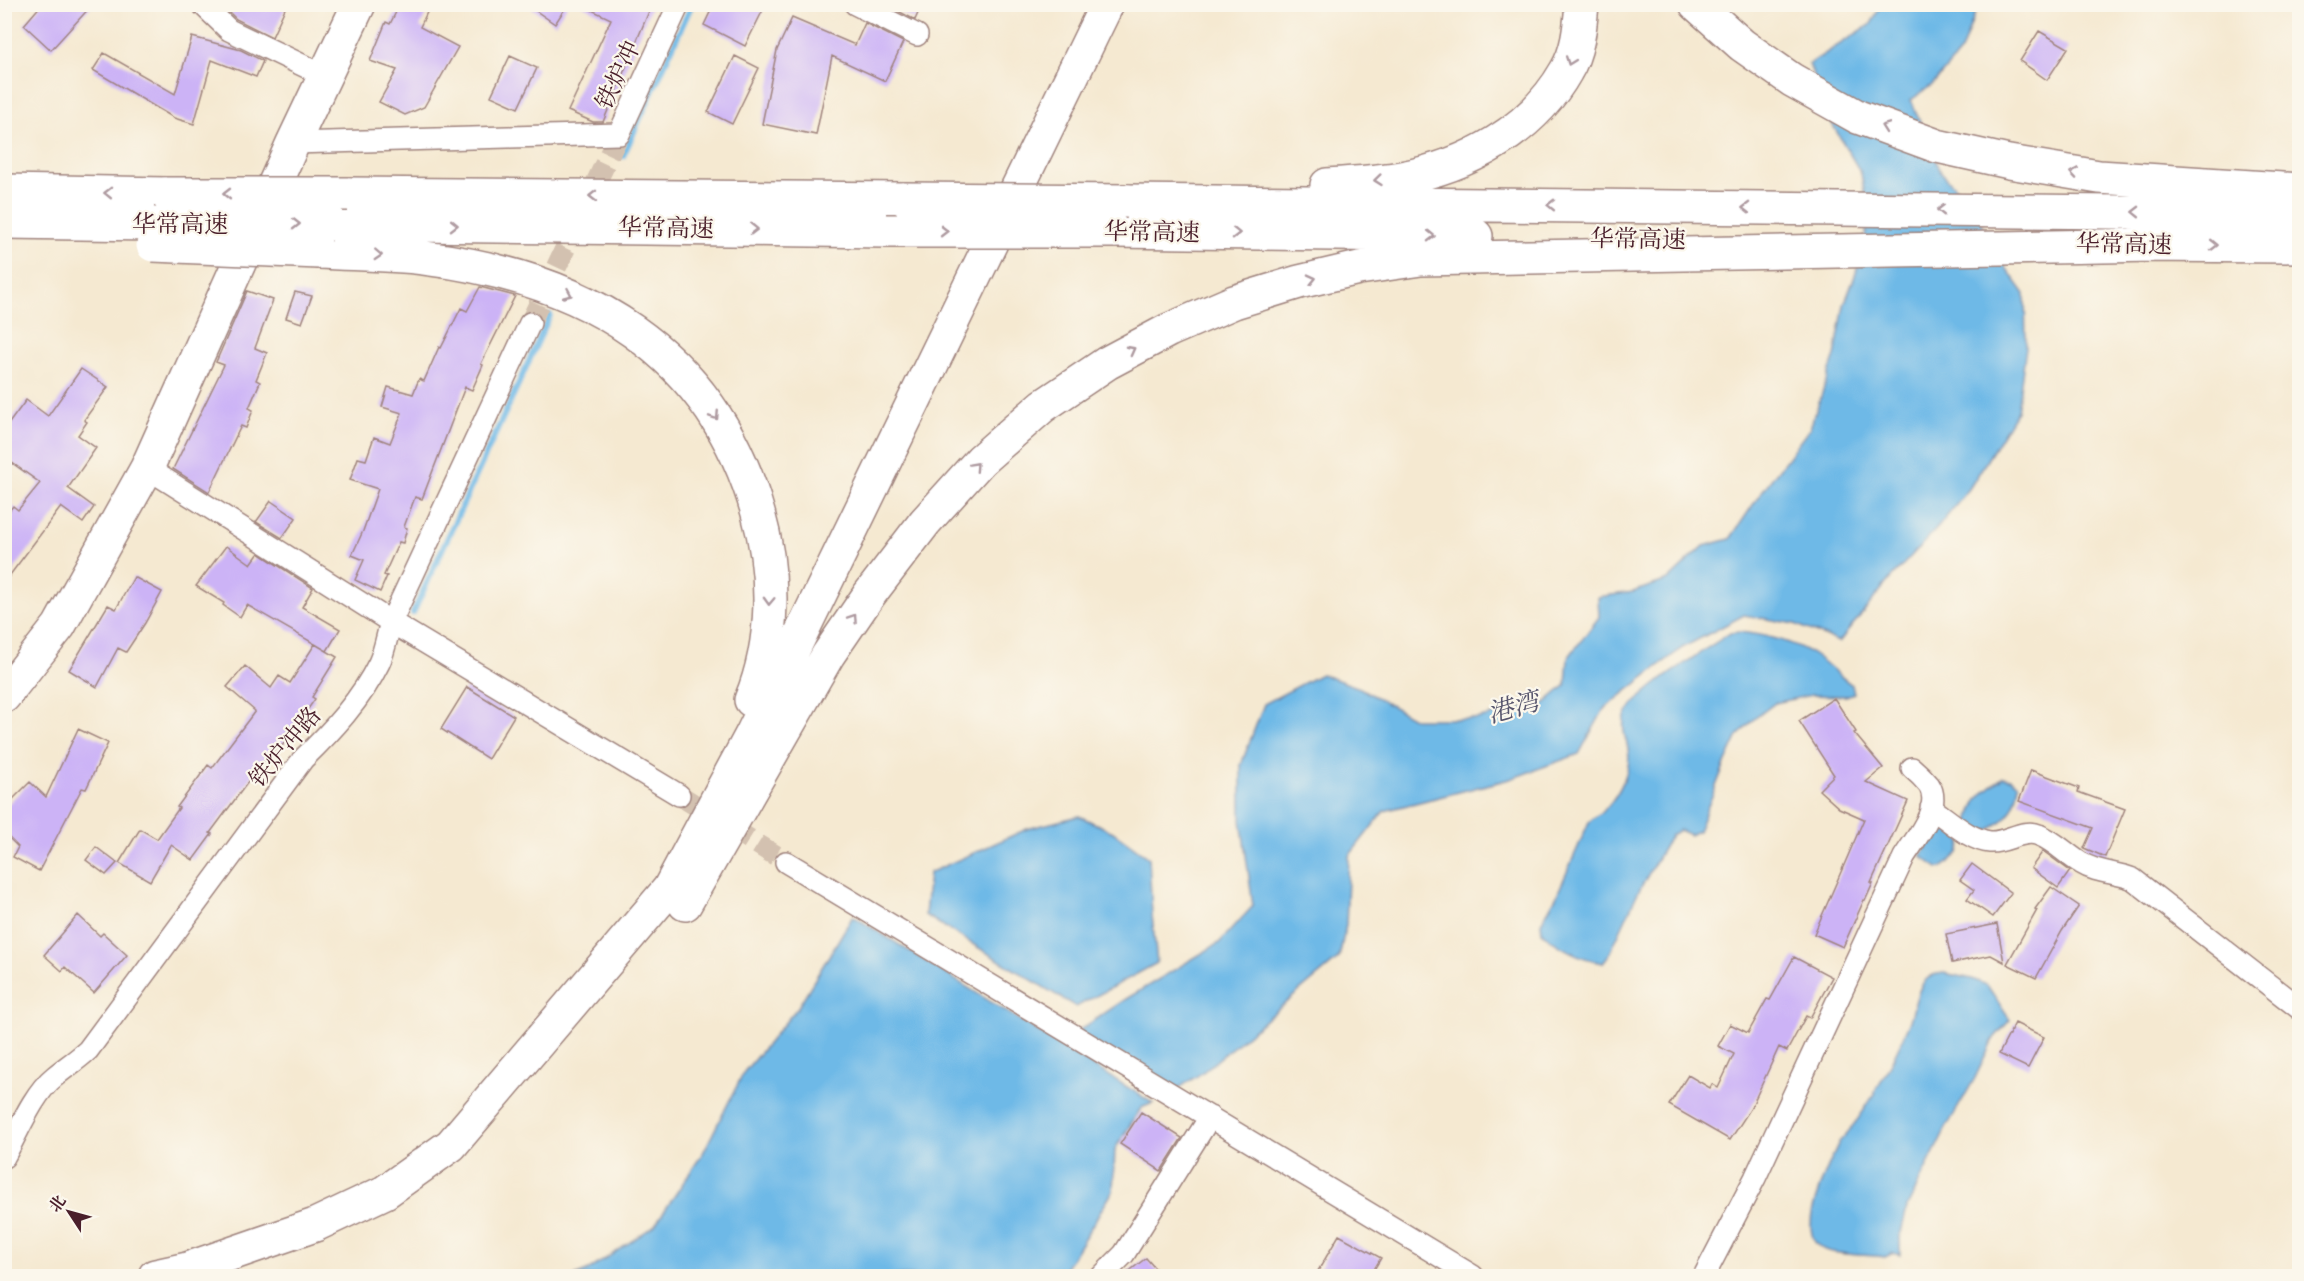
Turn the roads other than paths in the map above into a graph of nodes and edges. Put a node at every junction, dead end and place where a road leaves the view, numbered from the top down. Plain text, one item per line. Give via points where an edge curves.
1 (202, 4) edge
2 (359, 4) edge
3 (679, 4) edge
4 (855, 4) edge
5 (1107, 4) edge
6 (1125, 4) edge
7 (1582, 4) edge
8 (1696, 4) edge
9 (917, 36) dead end
10 (325, 76) junction
11 (293, 143) junction
12 (2300, 189) edge
13 (4, 191) edge
14 (1125, 206) junction
15 (2300, 214) edge
16 (4, 222) edge
17 (4, 230) edge
18 (149, 234) junction
19 (326, 238) junction
20 (2154, 245) junction
21 (2300, 246) edge
22 (530, 323) tunnel mouth
23 (147, 468) junction
24 (391, 622) junction
25 (4, 696) edge
26 (1912, 768) dead end
27 (679, 795) tunnel mouth
28 (1931, 808) junction
29 (786, 862) tunnel mouth
30 (677, 897) junction
31 (2300, 1009) edge
32 (1209, 1117) junction
33 (4, 1157) edge
34 (155, 1276) edge
35 (206, 1276) edge
36 (1102, 1276) edge
37 (1473, 1276) edge
38 (1704, 1276) edge

1 - 10 street via 229,30
2 - 10 main road
3 - 11 street, 铁炉冲 via 619,134
4 - 9 street
5 - 30 main road via 752,734
6 - 30 main road via 864,545
7 -> 14 main road via 1579,34 1567,70 1545,101 1515,131 1480,153 1402,177
12 -> 8 main road via 2098,177 1937,146 1858,117 1792,80 1742,45
10 - 11 main road
11 - 23 main road
14 -> 13 main road, 华常高速, bridge via 786,186 628,196
15 -> 14 main road, 华常高速
19 -> 14 main road, 华常高速, bridge via 886,231
14 -> 20 main road, 华常高速
16 - 18 main road, 华常高速
17 - 18 main road
18 -> 19 main road, bridge
19 -> 30 main road via 490,269 540,282 588,303 631,329 670,360 702,396 732,442 752,490 765,538 770,595 766,645 755,689
20 -> 21 main road, 华常高速
30 -> 20 main road via 828,655 925,522 981,460 1043,406 1107,363 1168,330 1234,302 1299,282 1421,259
22 - 24 street, 铁炉冲路
23 - 24 street
23 - 25 main road via 59,626
24 - 27 street
24 - 33 street, 铁炉冲路 via 379,662 352,706 303,759 88,1050 41,1092
26 - 28 street via 1930,786
28 - 31 street via 1980,840 1993,842 2037,834 2082,864 2133,879
28 - 38 street via 1927,822 1904,857 1755,1178
29 - 32 street
30 - 34 main road via 451,1145 385,1192 315,1226
30 - 35 main road via 462,1157 394,1208 322,1241
32 - 36 street via 1124,1254
32 - 37 street

